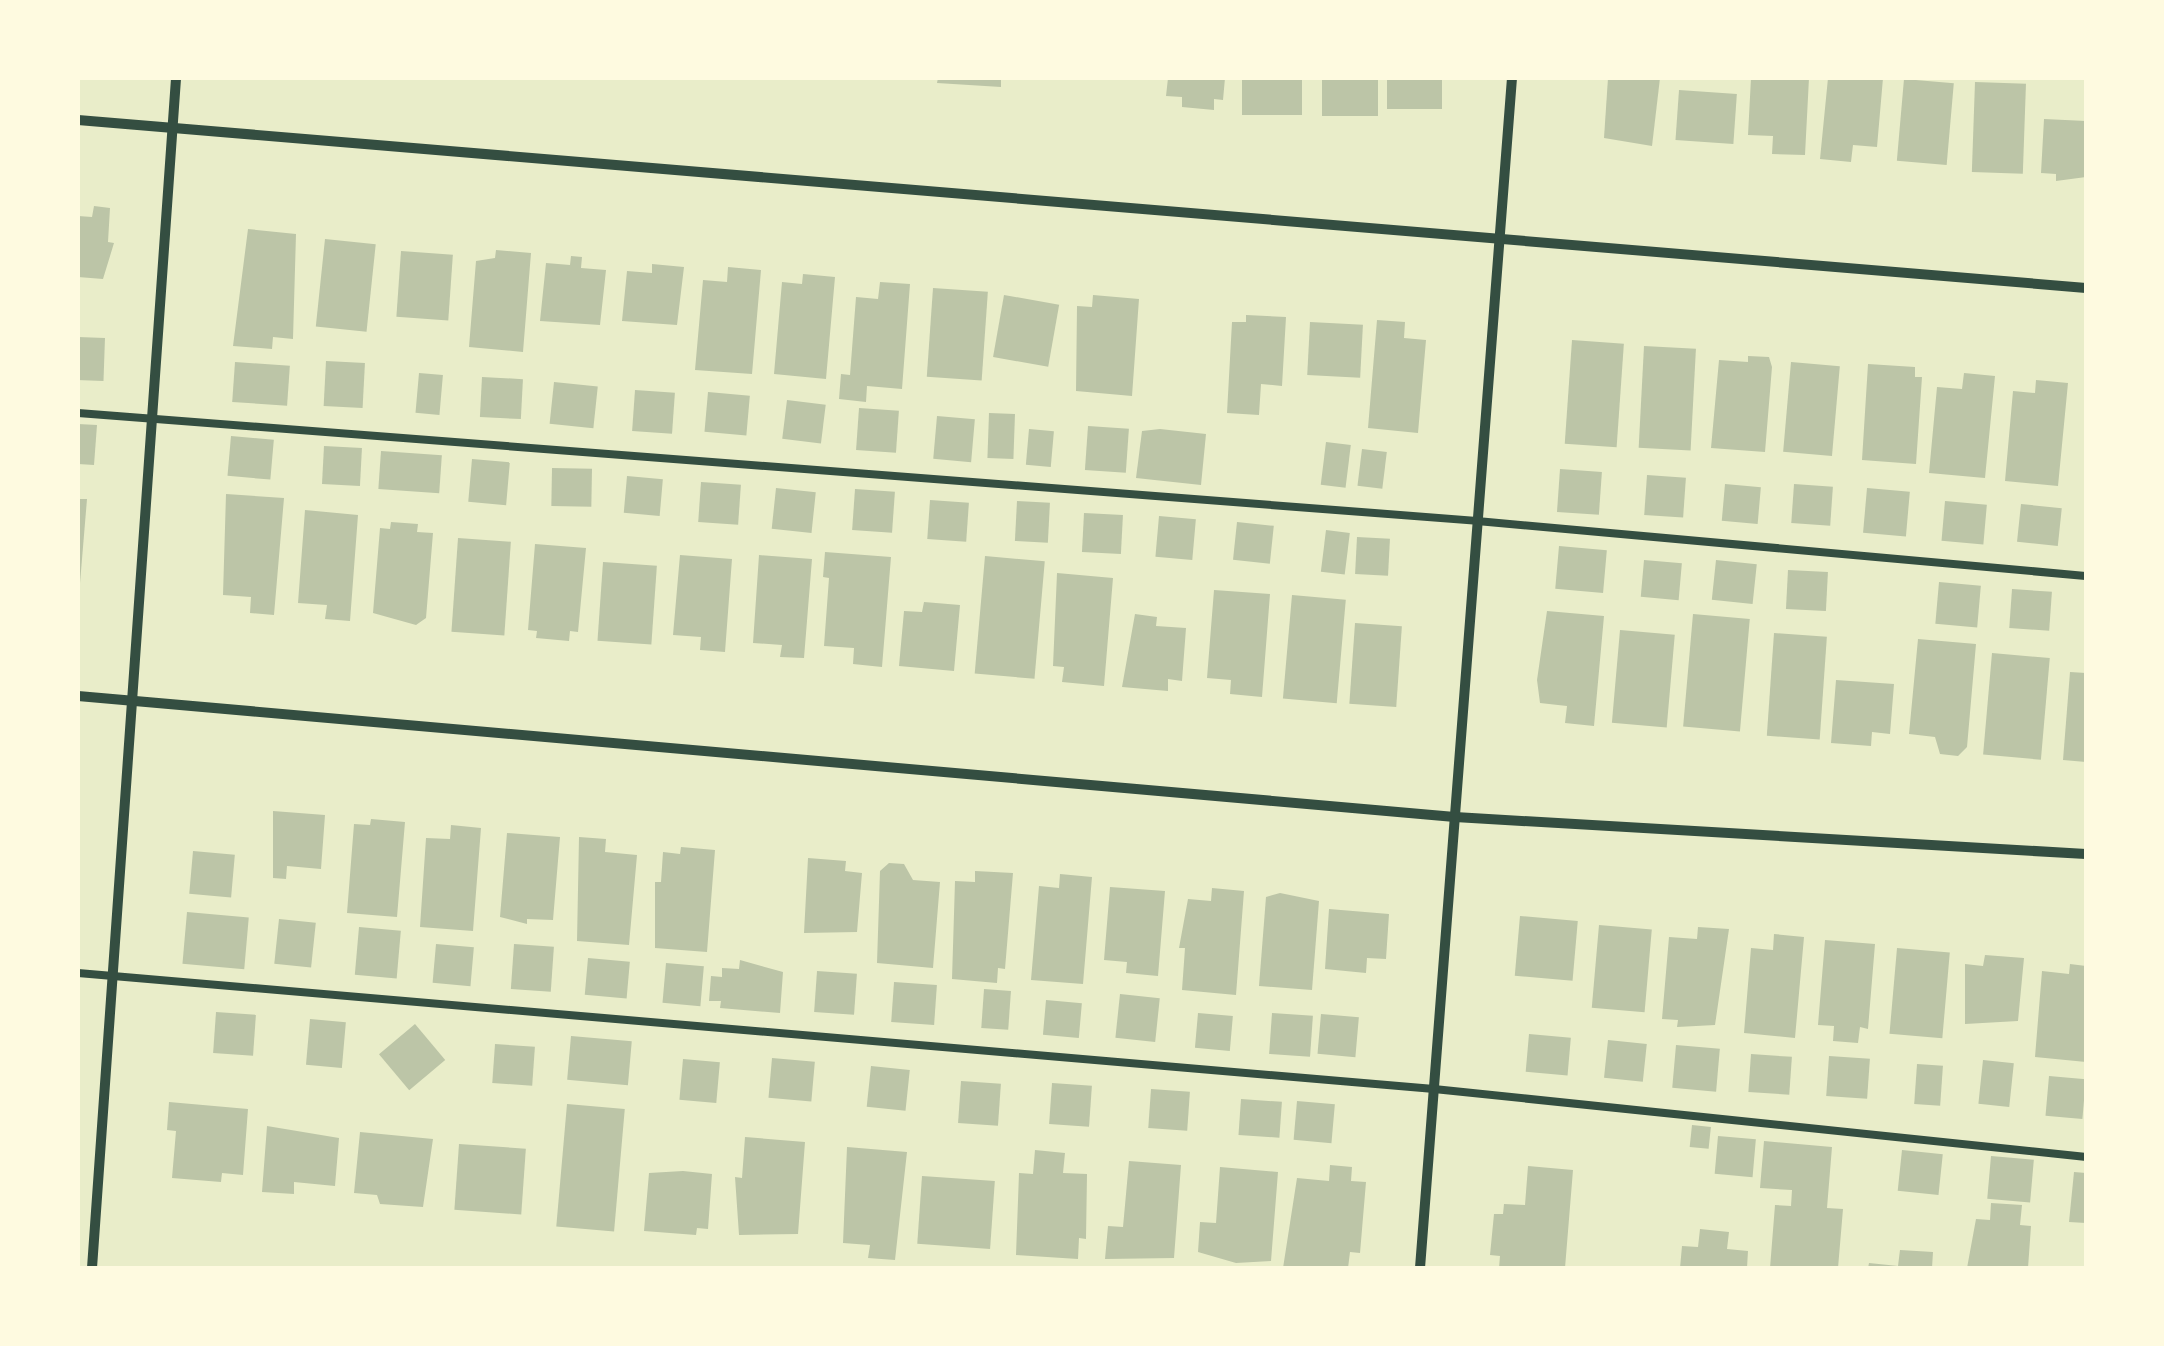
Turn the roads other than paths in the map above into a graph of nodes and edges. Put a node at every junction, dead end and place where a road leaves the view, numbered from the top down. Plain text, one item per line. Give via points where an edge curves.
1 (176, 78) edge
2 (1512, 78) edge
3 (78, 120) edge
4 (172, 128) junction
5 (1500, 237) junction
6 (2086, 288) edge
7 (78, 413) edge
8 (152, 419) junction
9 (1477, 521) junction
10 (2086, 576) edge
11 (78, 696) edge
12 (132, 700) junction
13 (1454, 817) junction
14 (2086, 854) edge
15 (78, 973) edge
16 (112, 976) junction
17 (1434, 1089) junction
18 (2086, 1156) edge
19 (92, 1268) edge
20 (1420, 1268) edge

1 - 4 street
2 - 5 street
3 - 4 street
4 - 5 street
4 - 8 street
5 - 6 street
5 - 9 street
7 - 8 lane
8 - 9 lane
8 - 12 street
9 - 10 lane
9 - 13 street
11 - 12 street
12 - 13 street
12 - 16 street
13 - 14 street
13 - 17 street
15 - 16 lane
16 - 17 lane
16 - 19 street
17 - 18 lane
17 - 20 street

